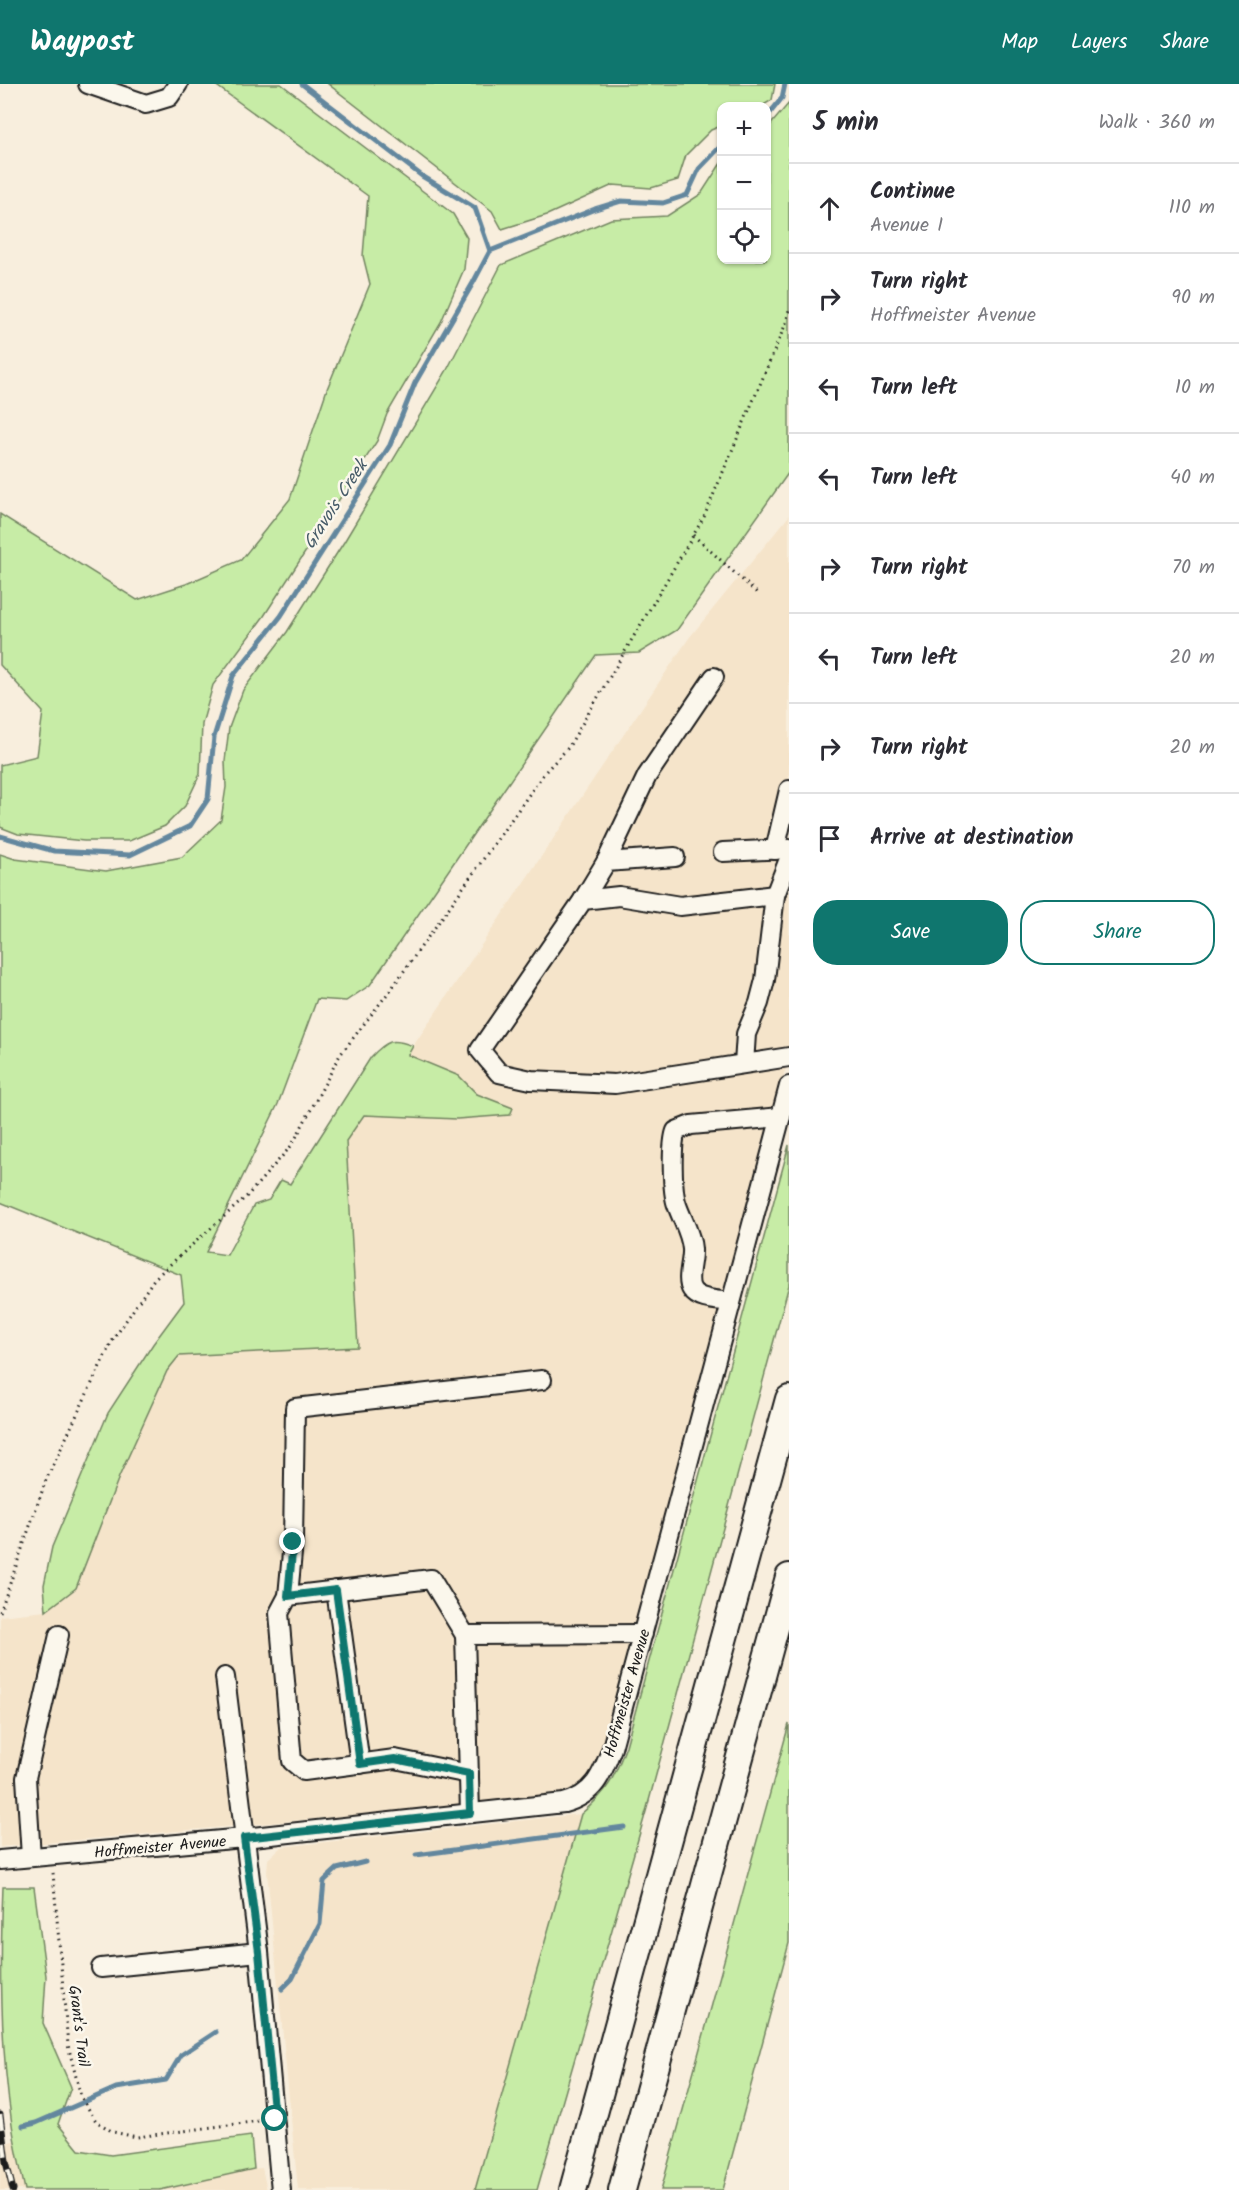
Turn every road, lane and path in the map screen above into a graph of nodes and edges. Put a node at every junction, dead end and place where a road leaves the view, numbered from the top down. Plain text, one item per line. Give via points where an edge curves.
1 (88, 84) edge
2 (178, 84) edge
3 (789, 310) edge
4 (693, 535) junction
5 (758, 594) dead end
6 (714, 677) dead end
7 (789, 790) edge
8 (723, 852) dead end
9 (784, 853) edge
10 (675, 857) dead end
11 (606, 862) junction
12 (775, 895) junction
13 (583, 900) junction
14 (789, 1057) edge
15 (744, 1064) junction
16 (789, 1086) edge
17 (781, 1117) junction
18 (731, 1302) junction
19 (542, 1380) dead end
20 (789, 1398) edge
21 (789, 1576) edge
22 (336, 1590) junction
23 (288, 1596) junction
24 (0, 1612) edge
25 (643, 1634) junction
26 (59, 1635) dead end
27 (465, 1635) junction
28 (225, 1677) dead end
29 (360, 1764) junction
30 (469, 1774) junction
31 (470, 1813) junction
32 (244, 1838) junction
33 (31, 1857) junction
34 (0, 1860) edge
35 (52, 1872) dead end
36 (259, 1952) junction
37 (101, 1968) dead end
38 (237, 2123) dead end
39 (281, 2190) edge
40 (573, 2190) edge
41 (622, 2190) edge

1 - 2 street via 146,104 170,97
3 - 4 path via 704,517
4 - 5 path
4 - 24 path via 568,748 545,772 340,1055 292,1145 247,1197 154,1279 111,1342 46,1480
6 - 11 street via 647,776
7 - 9 street
8 - 9 street
9 - 12 street
10 - 11 street
11 - 13 street
12 - 13 street via 680,906 619,896
12 - 15 street via 765,980 746,1034
13 - 15 street via 480,1050 499,1073 531,1080 615,1084
14 - 15 street
16 - 17 street, Hoffmeister Avenue
17 - 18 street, Hoffmeister Avenue
17 - 18 street via 691,1125 676,1131 672,1142 676,1204 692,1248 690,1286 702,1297
18 - 25 street, Hoffmeister Avenue
19 - 23 street via 295,1407
20 - 40 highway
21 - 41 highway
22 - 23 street
22 - 27 street via 430,1579
22 - 29 street
23 - 29 street via 279,1613 292,1761 304,1772
25 - 27 street
25 - 31 street, Hoffmeister Avenue via 612,1748 603,1772 590,1789 580,1799 564,1803
26 - 33 street via 26,1778
27 - 30 street
28 - 32 street
29 - 30 street via 395,1759
30 - 31 street
31 - 32 street, Hoffmeister Avenue
32 - 33 street, Hoffmeister Avenue
32 - 36 street
33 - 34 street, Hoffmeister Avenue
35 - 38 path, Grant's Trail via 68,2045 81,2097 96,2121 113,2133 137,2137
36 - 37 street
36 - 39 street

